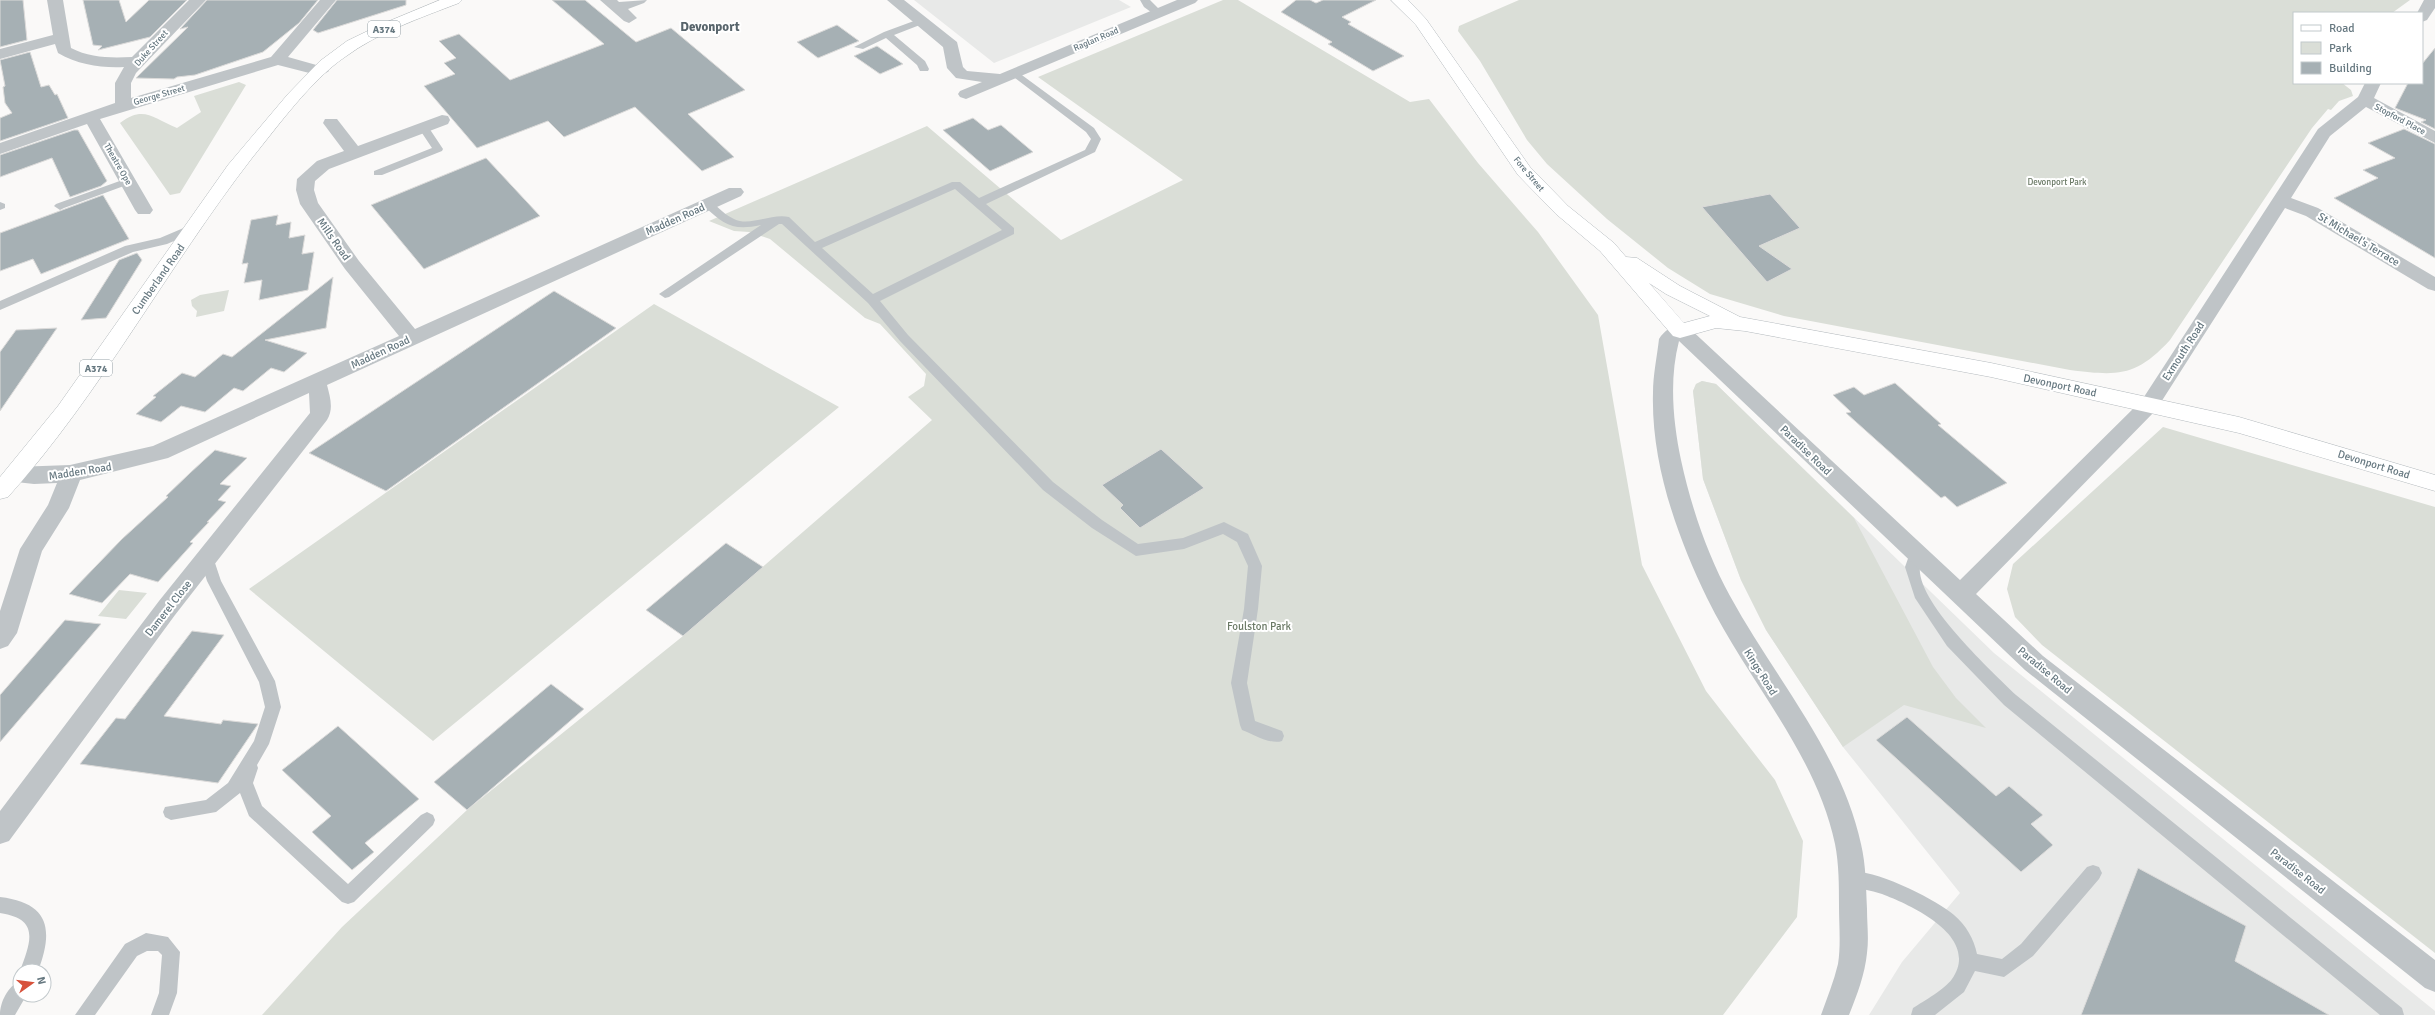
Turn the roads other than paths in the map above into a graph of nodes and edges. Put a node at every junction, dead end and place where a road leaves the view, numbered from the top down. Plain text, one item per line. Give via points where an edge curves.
1 (55, 0) edge
2 (198, 0) edge
3 (328, 0) edge
4 (454, 0) edge
5 (638, 0) edge
6 (895, 0) edge
7 (1145, 0) edge
8 (1190, 0) edge
9 (1399, 0) edge
10 (2432, 0) edge
11 (613, 4) edge
12 (1158, 13) junction
13 (2423, 15) edge
14 (2423, 17) edge
15 (629, 18) dead end
16 (2435, 20) edge
17 (922, 21) junction
18 (888, 34) junction
19 (62, 37) junction
20 (859, 47) dead end
21 (0, 54) edge
22 (277, 60) junction
23 (138, 62) junction
24 (924, 69) dead end
25 (321, 71) junction
26 (1009, 76) junction
27 (2373, 84) edge
28 (966, 94) dead end
29 (2365, 100) junction
30 (124, 105) junction
31 (90, 117) junction
32 (442, 120) dead end
33 (331, 123) dead end
34 (423, 127) junction
35 (2435, 138) edge
36 (0, 149) edge
37 (355, 153) junction
38 (378, 174) dead end
39 (128, 181) junction
40 (735, 192) dead end
41 (2280, 200) junction
42 (978, 203) junction
43 (708, 204) junction
44 (60, 206) dead end
45 (144, 210) dead end
46 (778, 220) junction
47 (193, 228) junction
48 (814, 247) junction
49 (1607, 247) junction
50 (2435, 285) edge
51 (665, 294) dead end
52 (872, 300) junction
53 (0, 306) edge
54 (1745, 324) junction
55 (1680, 331) junction
56 (411, 337) junction
57 (316, 382) junction
58 (2149, 404) junction
59 (72, 473) junction
60 (15, 475) junction
61 (2435, 483) edge
62 (0, 491) edge
63 (1916, 554) junction
64 (207, 558) junction
65 (1961, 594) junction
66 (0, 639) edge
67 (1276, 736) dead end
68 (253, 756) junction
69 (171, 812) dead end
70 (427, 820) dead end
71 (0, 832) edge
72 (2093, 873) dead end
73 (1853, 879) junction
74 (0, 905) edge
75 (1970, 961) junction
76 (31, 963) edge
77 (2435, 978) edge
78 (12, 1002) edge
79 (4, 1015) edge
80 (84, 1015) edge
81 (160, 1015) edge
82 (1835, 1015) edge
83 (1920, 1015) edge
84 (2395, 1015) edge

1 - 19 street
2 - 23 street, Duke Street
3 - 22 street
4 - 25 street, A374 via 376,33 338,55
5 - 11 street
6 - 17 street, Raglan Road
7 - 12 lane via 1147,5
8 - 12 street, Raglan Road
9 - 49 street, Fore Street via 1421,22 1524,171 1562,210
10 - 13 street
11 - 15 street
12 - 26 street, Raglan Road
14 - 16 street
17 - 18 lane
17 - 26 street, Raglan Road via 951,45 955,68 962,75
18 - 20 lane
18 - 24 lane via 921,63
19 - 21 street
19 - 23 street via 64,50 75,57 107,63
22 - 25 street, George Street
22 - 30 street, George Street
23 - 30 street, Duke Street via 124,80
25 - 47 street, Cumberland Road / A374 via 276,116
26 - 28 street, Raglan Road
26 - 42 lane via 1090,130 1096,139 1090,152
27 - 29 street, Exmouth Road
29 - 35 street, Stopford Place
29 - 41 street, Exmouth Road via 2324,133
30 - 31 street, George Street
31 - 36 street, George Street
31 - 39 street, Theatre Ope
32 - 34 street, Mills Road
33 - 37 street
34 - 37 street, Mills Road
34 - 38 lane via 438,149
37 - 56 street, Mills Road via 323,165 306,178 305,190 309,204 352,265
39 - 44 lane
39 - 45 street, Theatre Ope
40 - 43 street, Madden Road
41 - 50 street, St Michael's Terrace via 2312,212
41 - 58 street, Exmouth Road
42 - 48 lane via 956,184
42 - 52 lane via 1010,231
43 - 46 lane via 723,220 736,225 748,225 768,219
43 - 56 street, Madden Road
46 - 48 lane via 785,220
46 - 51 lane
47 - 53 lane via 163,241 129,249
47 - 60 street, Cumberland Road / A374 via 73,400
48 - 52 lane
49 - 54 street via 1673,290 1709,310
49 - 55 street, Fore Street
52 - 67 lane via 904,338 1048,486 1136,550 1184,543 1224,528 1243,538 1255,566 1239,683 1248,725
54 - 55 street, Devonport Road via 1716,321
54 - 58 street, Devonport Road via 1991,370
55 - 63 street, Paradise Road
55 - 73 street, Kings Road via 1669,340 1663,395 1666,431 1686,513 1719,597 1750,654 1804,741 1830,791 1848,843
56 - 57 street, Madden Road
57 - 59 street, Madden Road via 160,452 115,465
57 - 64 street, Damerel Close via 321,400 320,415
58 - 61 street, Devonport Road via 2239,425
58 - 65 street, Exmouth Road
59 - 60 street, Madden Road via 39,477
59 - 66 street via 58,508 32,549 5,633
60 - 62 street, Cumberland Road / A374
63 - 65 street, Paradise Road
63 - 84 lane via 1912,567 1920,594 1952,642 2010,700
64 - 68 lane via 214,581 267,681 273,707 261,744
64 - 71 street, Damerel Close
65 - 77 street, Paradise Road via 2034,663
68 - 69 lane via 234,788 210,807
68 - 70 lane via 245,783 255,811 348,896
72 - 75 lane via 2027,950 2004,968
73 - 75 lane via 1882,886 1922,903 1953,926 1966,943
73 - 82 street, Kings Road via 1854,956
74 - 76 lane via 22,909 34,920 39,938
75 - 83 lane via 1958,986
78 - 79 lane
80 - 81 lane via 131,950 146,942 162,943 171,952 168,993

